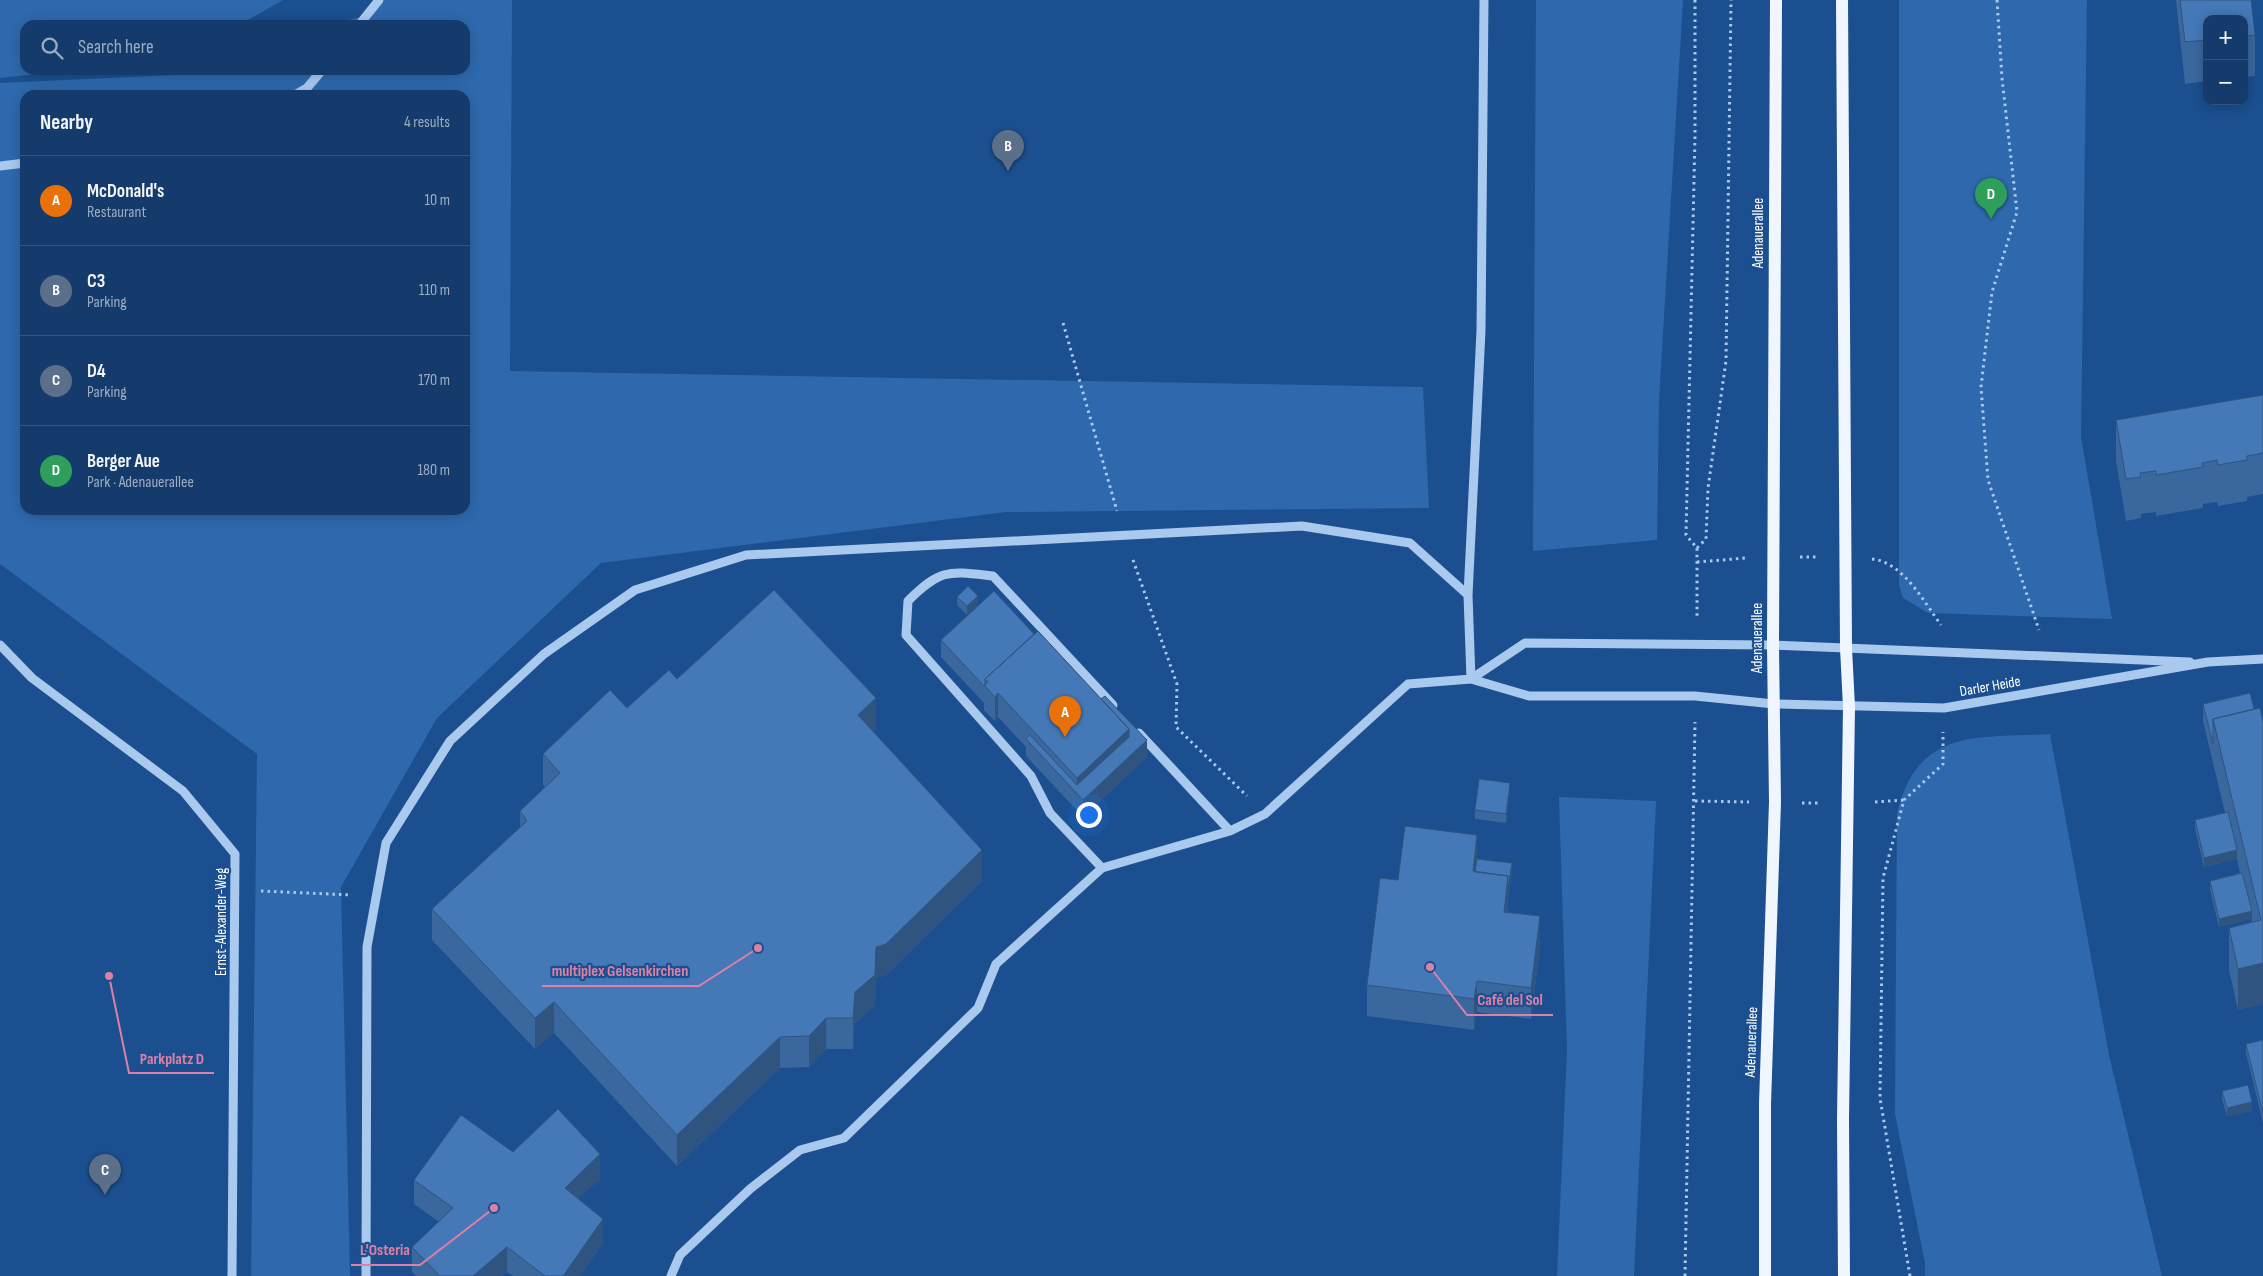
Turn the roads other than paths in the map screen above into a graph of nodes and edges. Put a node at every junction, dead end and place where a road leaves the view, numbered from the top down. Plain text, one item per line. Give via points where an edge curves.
1 (379, 0) edge
2 (1484, 0) edge
3 (1776, 0) edge
4 (1842, 0) edge
5 (363, 20) edge
6 (318, 75) edge
7 (304, 90) edge
8 (20, 164) edge
9 (0, 166) edge
10 (1468, 595) junction
11 (0, 645) edge
12 (1773, 645) junction
13 (1846, 648) junction
14 (2263, 659) edge
15 (2208, 662) junction
16 (1471, 679) junction
17 (1774, 704) junction
18 (1849, 707) junction
19 (1122, 715) edge
20 (1135, 729) edge
21 (1230, 831) junction
22 (1102, 868) junction
23 (232, 1276) edge
24 (366, 1276) edge
25 (671, 1276) edge
26 (1765, 1276) edge
27 (1844, 1276) edge

1 - 5 street
2 - 10 street via 1481,331
3 - 12 main road, Adenauerallee
4 - 13 main road
6 - 7 street
8 - 9 street
10 - 16 street
10 - 24 street via 1410,543 1302,526 746,555 635,590 544,654 450,741 386,843 367,948
11 - 23 street, Ernst-Alexander-Weg via 32,678 183,790 235,854
12 - 13 street, Darler Heide
12 - 16 street, Darler Heide via 1525,643
12 - 17 main road, Adenauerallee
13 - 15 street, Darler Heide
13 - 18 main road
14 - 15 street, Darler Heide
15 - 18 street, Darler Heide via 1944,708
16 - 17 street, Darler Heide via 1529,696 1695,696
16 - 21 street via 1408,684 1265,814
17 - 18 street, Darler Heide
17 - 26 main road, Adenauerallee via 1775,802 1765,1104
18 - 27 main road
19 - 22 street via 993,576 952,572 926,582 908,601 906,635 1032,776 1050,813
20 - 21 street
21 - 22 street
22 - 25 street via 996,964 978,1008 844,1138 800,1150 750,1189 680,1255

